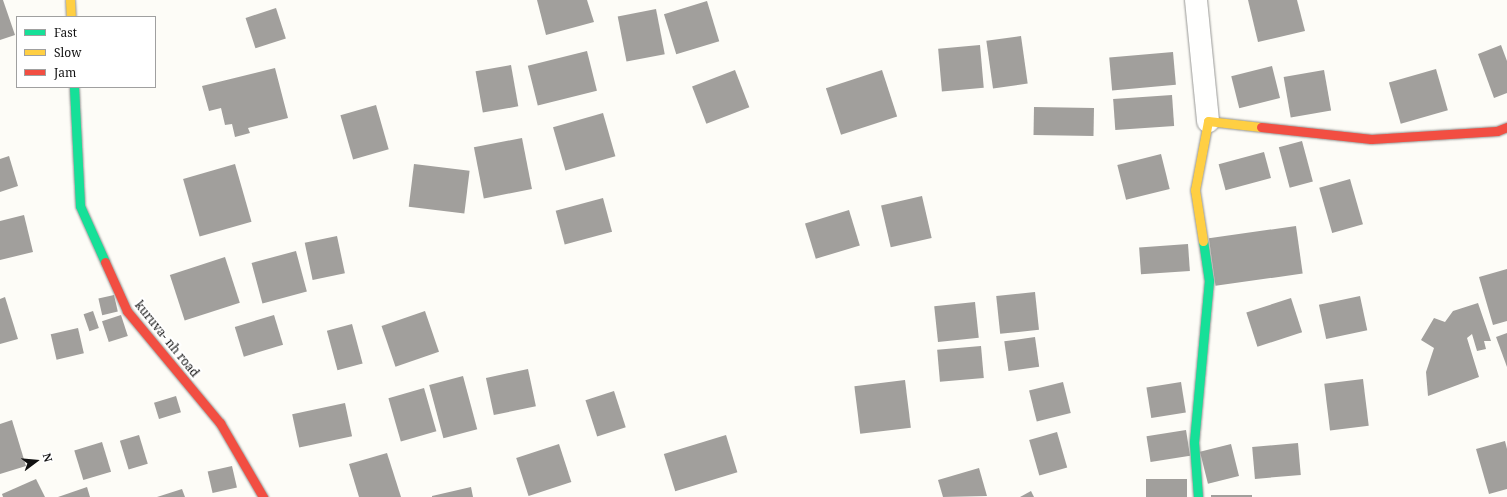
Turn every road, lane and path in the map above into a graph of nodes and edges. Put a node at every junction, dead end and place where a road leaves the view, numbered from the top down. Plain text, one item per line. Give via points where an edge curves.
1 (70, 0) edge
2 (1196, 0) edge
3 (71, 16) edge
4 (74, 88) edge
5 (1208, 121) junction
6 (1507, 127) edge
7 (263, 497) edge
8 (1198, 497) edge

1 - 3 street
2 - 5 street
4 - 7 street, kuruva- nh road via 80,206 127,311 220,423
5 - 6 street via 1371,139 1497,131
5 - 8 street via 1194,190 1209,281 1194,442

